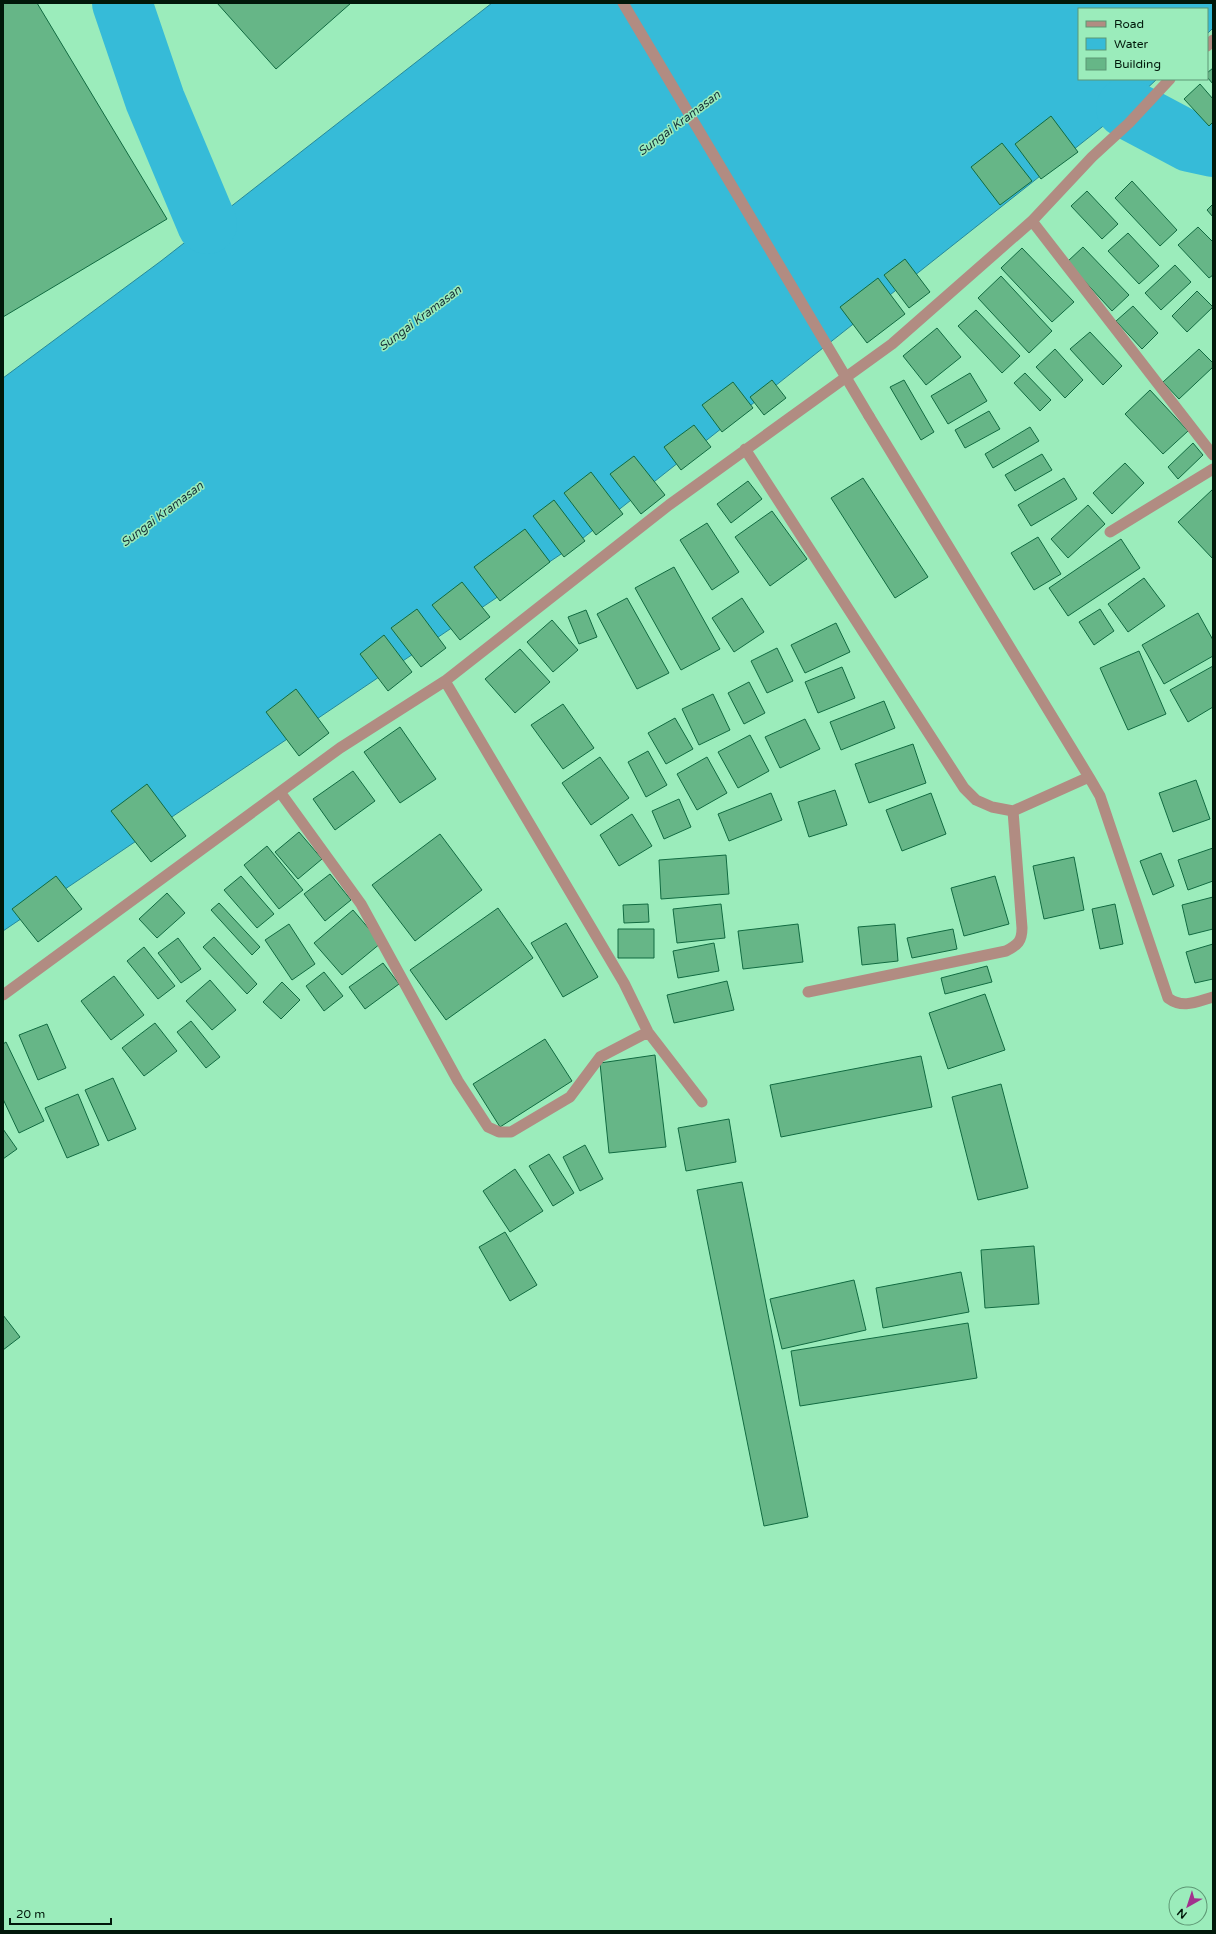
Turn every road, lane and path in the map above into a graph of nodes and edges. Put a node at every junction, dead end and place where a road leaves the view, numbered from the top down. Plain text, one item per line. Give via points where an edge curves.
1 (623, 3) edge
2 (1169, 80) edge
3 (1032, 221) junction
4 (745, 450) junction
5 (1213, 455) edge
6 (1213, 469) edge
7 (1110, 532) dead end
8 (445, 681) junction
9 (1089, 777) junction
10 (280, 792) junction
11 (1013, 811) junction
12 (808, 992) dead end
13 (3, 995) edge
14 (1213, 997) edge
15 (648, 1032) junction
16 (702, 1102) dead end

1 - 9 street, bridge via 869,416
2 - 3 street
3 - 4 street via 892,344
3 - 5 street
4 - 8 street via 669,505
4 - 11 street via 964,788 976,800 992,807
6 - 7 street
8 - 10 street via 340,748
8 - 15 street via 624,983
9 - 11 street
9 - 14 street via 1100,796 1168,998 1176,1004 1187,1004
10 - 13 street
10 - 15 street via 361,904 458,1081 488,1126 499,1132 511,1132 570,1097 600,1058
11 - 12 street via 1022,928 1022,938 1017,946 1006,951
15 - 16 street

